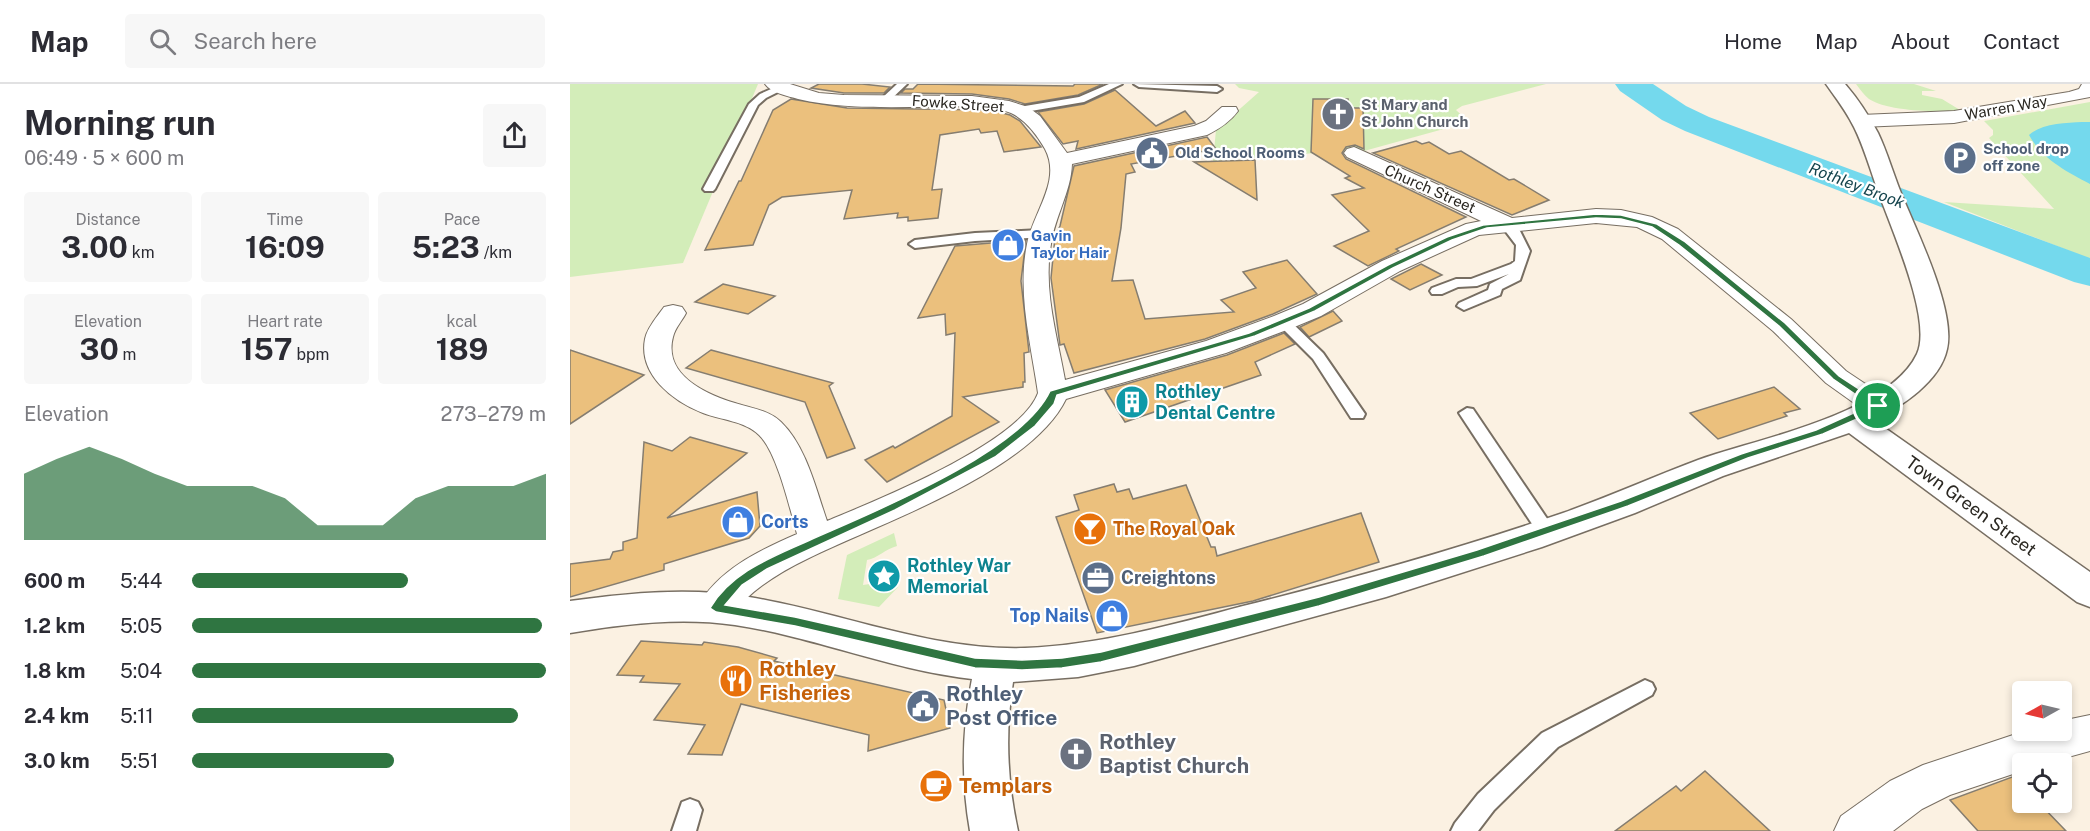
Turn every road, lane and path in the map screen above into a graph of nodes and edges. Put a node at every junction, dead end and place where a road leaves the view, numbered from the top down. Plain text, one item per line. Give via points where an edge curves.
1 (902, 84) edge
2 (1117, 84) edge
3 (1139, 84) edge
4 (1835, 84) edge
5 (777, 86) edge
6 (1217, 89) dead end
7 (2088, 91) edge
8 (884, 101) junction
9 (1019, 110) junction
10 (1229, 111) dead end
11 (1856, 113) junction
12 (1354, 153) dead end
13 (1061, 160) junction
14 (709, 189) dead end
15 (1506, 224) junction
16 (1041, 234) junction
17 (915, 244) dead end
18 (1516, 267) junction
19 (1437, 291) dead end
20 (1464, 306) dead end
21 (673, 313) dead end
22 (1283, 322) junction
23 (1053, 393) junction
24 (1865, 412) junction
25 (1467, 413) dead end
26 (1358, 414) dead end
27 (1546, 531) junction
28 (817, 541) junction
29 (2090, 592) edge
30 (716, 608) junction
31 (570, 617) edge
32 (995, 665) junction
33 (1645, 689) dead end
34 (2090, 733) edge
35 (994, 831) edge
36 (1463, 831) edge
37 (1857, 831) edge

1 - 8 lane
2 - 9 lane via 1081,100
3 - 6 lane
4 - 11 street
5 - 8 street, Fowke Street via 816,99
5 - 14 lane via 754,104
7 - 11 street, Warren Way via 1954,117
8 - 9 street, Fowke Street via 975,103
9 - 13 street, Fowke Street via 1034,120
10 - 13 street via 1200,131
11 - 24 street via 1879,158 1934,329 1933,348 1924,367 1912,380
12 - 15 street, Church Street
13 - 16 street via 1059,182
15 - 18 lane via 1523,247 1524,259
15 - 22 street via 1461,234
15 - 24 street via 1596,216 1621,217 1655,226 1782,325
16 - 17 lane
16 - 23 street via 1037,292
18 - 19 lane
18 - 20 lane via 1515,277 1495,287 1495,292
21 - 28 street via 658,338 664,372 690,395 771,428 784,449
22 - 23 street via 1216,347
22 - 26 lane via 1318,356
23 - 28 street via 1051,402 1031,424 979,463
24 - 27 street via 1820,432
24 - 29 street, Town Green Street
25 - 27 lane
27 - 32 street via 1319,602 1145,647 1062,663
28 - 30 street via 752,572 725,594
30 - 31 street via 655,607
30 - 32 street via 795,621 949,658
32 - 35 street via 985,746
33 - 36 lane via 1550,740 1486,802
34 - 37 street via 1938,779 1906,795

